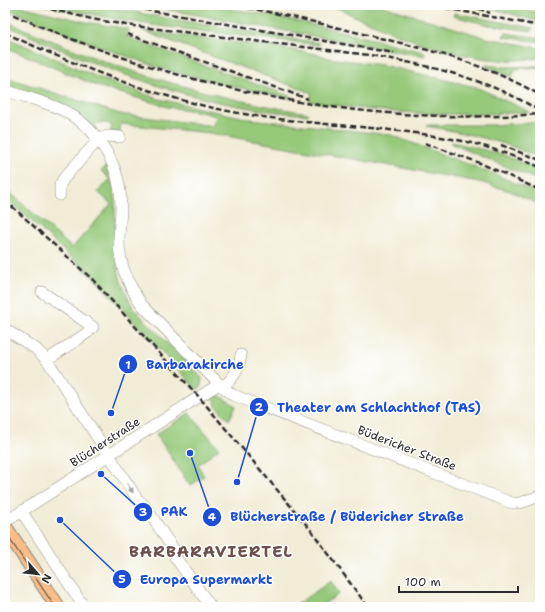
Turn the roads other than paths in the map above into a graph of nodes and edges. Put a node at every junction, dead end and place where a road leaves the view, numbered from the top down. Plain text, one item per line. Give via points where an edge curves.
1 (5, 90) edge
2 (120, 137) dead end
3 (99, 139) junction
4 (60, 195) dead end
5 (42, 292) dead end
6 (5, 329) edge
7 (241, 355) dead end
8 (47, 360) junction
9 (220, 385) junction
10 (109, 455) junction
11 (540, 496) edge
12 (22, 512) junction
13 (5, 522) edge
14 (5, 527) edge
15 (5, 543) edge
16 (47, 607) edge
17 (58, 607) edge
18 (84, 607) edge
19 (211, 607) edge

1 - 3 street, Büdericher Straße via 67,113 83,123
2 - 3 street via 107,136
3 - 4 street via 64,178 60,185
3 - 9 street, Büdericher Straße via 113,165 120,191 120,253 127,281 143,306
5 - 8 street via 93,327 87,334
6 - 8 street via 36,349
7 - 9 street via 232,380
8 - 10 street
9 - 10 street, Blücherstraße
9 - 11 street, Büdericher Straße via 238,398 512,502 520,503
10 - 12 street, Blücherstraße
10 -> 19 street
12 - 13 street, Blücherstraße
12 - 18 street
14 - 17 main road
15 - 16 main road

